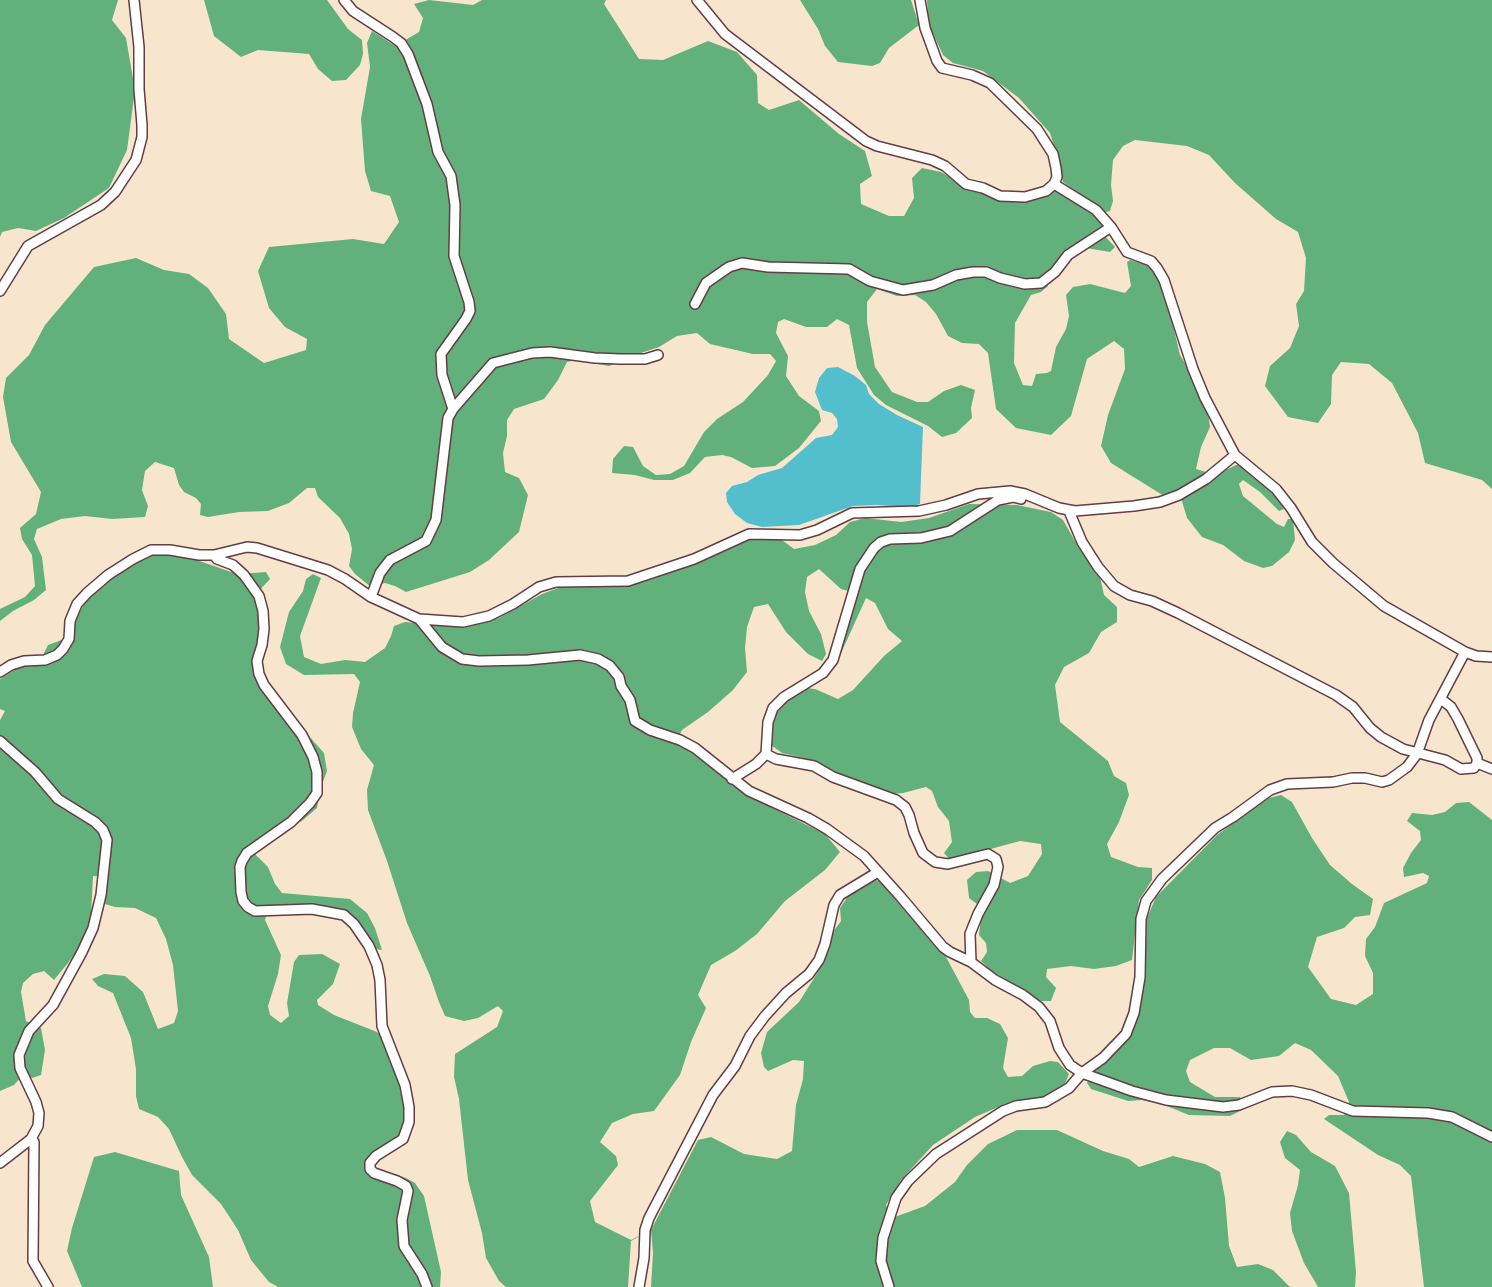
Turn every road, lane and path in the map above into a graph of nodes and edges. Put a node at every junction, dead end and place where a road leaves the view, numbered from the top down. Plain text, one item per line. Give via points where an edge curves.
1 (134, 0) edge
2 (344, 0) edge
3 (698, 0) edge
4 (920, 0) edge
5 (1054, 184) junction
6 (1111, 227) junction
7 (0, 291) edge
8 (695, 304) dead end
9 (658, 355) dead end
10 (453, 409) junction
11 (1235, 454) junction
12 (1045, 502) junction
13 (1069, 511) junction
14 (214, 555) junction
15 (371, 597) junction
16 (419, 619) junction
17 (1465, 652) junction
18 (1492, 657) edge
19 (0, 672) edge
20 (1441, 699) junction
21 (0, 741) edge
22 (766, 754) junction
23 (1417, 754) junction
24 (1477, 763) junction
25 (1492, 769) edge
26 (732, 779) junction
27 (878, 872) junction
28 (971, 962) junction
29 (1082, 1073) junction
30 (1492, 1137) edge
31 (31, 1139) junction
32 (0, 1163) edge
33 (48, 1287) edge
34 (427, 1287) edge
35 (639, 1287) edge
36 (889, 1287) edge

1 - 7 street via 142,125 136,160 115,192 101,205 28,246
2 - 10 street via 353,11 401,43 408,54 427,104 436,145 452,182 454,256 470,310 441,354 442,375
3 - 5 street via 725,34 866,141 932,160 966,184 999,196 1037,195
4 - 5 street via 925,28 942,68 990,83 1037,129 1053,154 1057,177
5 - 6 street via 1096,210
6 - 8 street via 1068,255 1041,283 1025,284 973,272 903,290 849,269 742,263 705,283
6 - 11 street via 1127,252 1151,261 1164,280 1193,369
9 - 10 street via 620,359 550,352 508,358 493,363
10 - 15 street via 446,428 436,520 426,541 390,560
11 - 13 street via 1206,479 1160,502
11 - 17 street via 1276,489 1312,542 1361,587 1384,606
12 - 13 street
12 - 16 street via 1010,491 992,492 919,511 852,513 800,536 748,534 694,559 628,580 556,582 539,587 489,616 463,622
12 - 22 street via 1012,497 998,500 950,531 921,538 890,539 874,548 860,569 832,660 823,673 773,708
13 - 23 street via 1082,542 1114,586 1178,613 1336,695 1381,737
14 - 15 street via 257,548 328,570
14 - 19 street via 151,550 133,559 108,575 77,604 70,621 69,639 57,655 24,661
14 - 34 street via 233,565 259,596 264,629 257,661 259,674 302,735 317,772 316,793 310,803 242,861 243,901 255,911 312,909 344,915 369,946 380,980 382,1026 405,1085 409,1107 403,1139 375,1156 370,1169 406,1186 404,1246
15 - 16 street
16 - 26 street via 442,647 462,660 580,655 598,659 618,677 635,721 695,748
17 - 18 street
17 - 20 street
20 - 23 street
20 - 24 street via 1458,719
21 - 31 street via 58,799 96,822 107,840 93,928 53,1005 28,1031 20,1055 20,1068 39,1113
22 - 26 street
22 - 28 street via 814,766 896,800 905,807 923,852 934,862 948,864 988,854 996,858 994,885 970,934
23 - 24 street via 1445,760 1461,770 1474,768
23 - 29 street via 1407,767 1382,782 1352,778 1333,783 1287,784 1270,790 1215,828 1162,879 1146,901 1141,919 1140,977 1134,1013 1118,1045
24 - 25 street
26 - 27 street via 827,829 864,856
27 - 28 street via 943,947
27 - 35 street via 840,895 819,960 765,1016 713,1095 649,1218
28 - 29 street via 1039,1006 1050,1021 1059,1048 1070,1065
29 - 30 street via 1166,1100 1213,1107 1239,1105 1282,1090 1302,1092 1353,1111 1452,1117
29 - 36 street via 1054,1098 1003,1111 973,1128 936,1154 908,1181 896,1198 883,1238 881,1260
31 - 32 street
31 - 33 street via 33,1261

